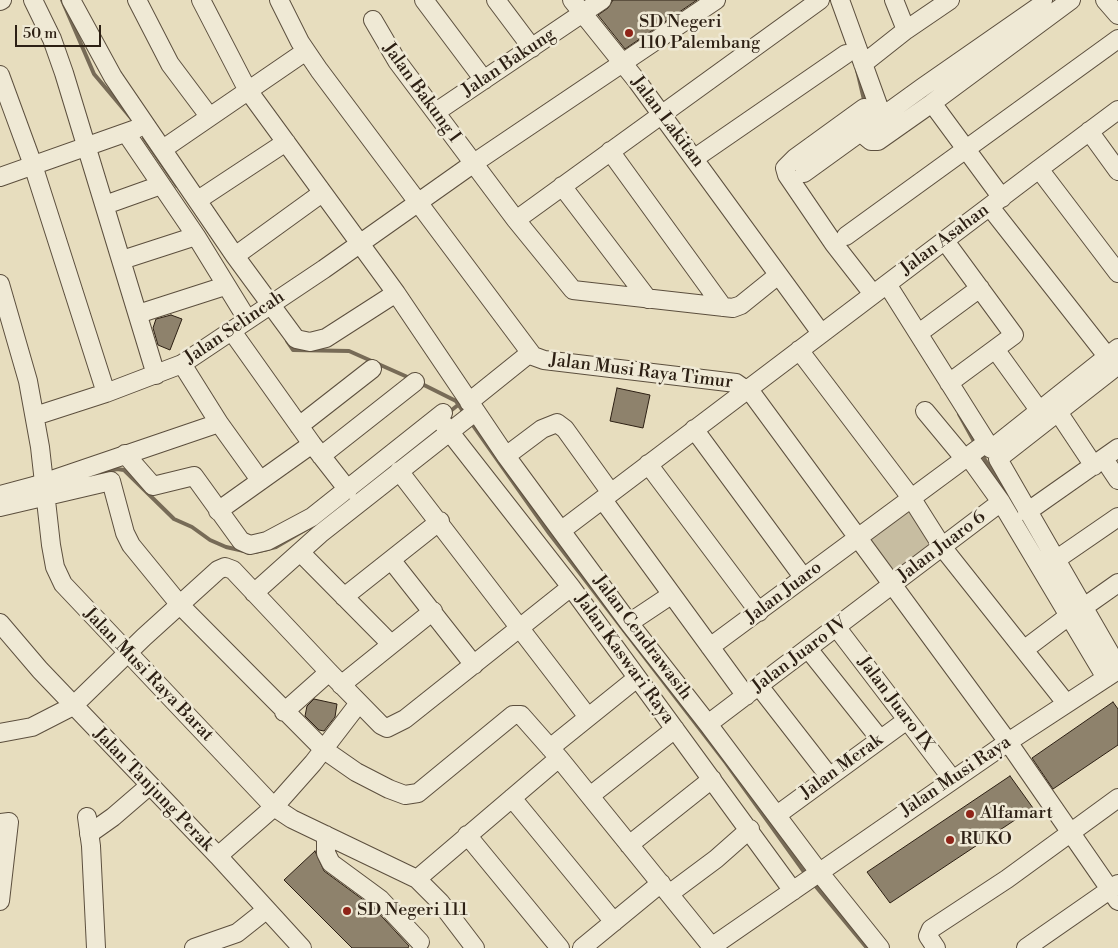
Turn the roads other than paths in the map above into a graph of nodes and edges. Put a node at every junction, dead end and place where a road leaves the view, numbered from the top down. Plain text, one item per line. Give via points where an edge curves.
1 (33, 0) edge
2 (71, 0) edge
3 (137, 0) edge
4 (201, 0) edge
5 (279, 0) edge
6 (424, 0) edge
7 (496, 0) edge
8 (602, 0) edge
9 (716, 0) edge
10 (820, 0) edge
11 (840, 0) edge
12 (894, 0) edge
13 (950, 0) edge
14 (1043, 0) edge
15 (1071, 0) edge
16 (1105, 0) edge
17 (577, 6) edge
18 (1118, 15) edge
19 (373, 20) dead end
20 (906, 30) junction
21 (1118, 39) edge
22 (532, 48) junction
23 (306, 51) junction
24 (846, 54) dead end
25 (623, 64) junction
26 (863, 64) junction
27 (0, 76) edge
28 (484, 80) junction
29 (247, 89) junction
30 (932, 103) junction
31 (864, 108) dead end
32 (1118, 110) edge
33 (436, 112) junction
34 (662, 113) junction
35 (209, 116) junction
36 (882, 116) junction
37 (136, 128) junction
38 (1089, 131) junction
39 (860, 132) junction
40 (286, 142) junction
41 (88, 147) junction
42 (163, 149) junction
43 (965, 149) junction
44 (610, 152) junction
45 (695, 158) junction
46 (474, 163) junction
47 (34, 165) junction
48 (1039, 169) junction
49 (1118, 172) edge
50 (804, 173) dead end
51 (0, 177) edge
52 (161, 185) junction
53 (562, 186) junction
54 (322, 193) junction
55 (198, 200) junction
56 (417, 202) junction
57 (996, 203) junction
58 (105, 205) junction
59 (516, 220) junction
60 (196, 236) junction
61 (846, 236) dead end
62 (945, 241) junction
63 (360, 243) junction
64 (235, 256) junction
65 (122, 260) junction
66 (1118, 273) edge
67 (777, 276) junction
68 (0, 284) edge
69 (225, 286) junction
70 (980, 288) junction
71 (880, 289) junction
72 (396, 293) junction
73 (648, 299) junction
74 (723, 307) junction
75 (259, 312) junction
76 (138, 314) junction
77 (231, 330) junction
78 (919, 333) junction
79 (821, 334) junction
80 (995, 349) junction
81 (799, 350) junction
82 (530, 353) junction
83 (1114, 356) edge
84 (182, 364) junction
85 (372, 369) dead end
86 (156, 374) junction
87 (415, 382) dead end
88 (949, 383) junction
89 (747, 389) junction
90 (106, 393) junction
91 (1039, 410) junction
92 (924, 411) dead end
93 (1058, 412) junction
94 (35, 416) junction
95 (454, 417) junction
96 (219, 423) junction
97 (299, 426) junction
98 (694, 429) junction
99 (1118, 448) edge
100 (317, 450) junction
101 (983, 452) junction
102 (125, 454) junction
103 (506, 456) junction
104 (1099, 462) junction
105 (648, 464) junction
106 (399, 471) junction
107 (260, 480) junction
108 (1118, 480) edge
109 (44, 490) junction
110 (348, 490) junction
111 (0, 495) edge
112 (607, 496) junction
113 (912, 499) junction
114 (997, 506) junction
115 (0, 507) edge
116 (218, 511) junction
117 (1027, 512) junction
118 (1118, 516) edge
119 (440, 521) junction
120 (318, 524) junction
121 (562, 530) junction
122 (857, 537) junction
123 (943, 548) junction
124 (300, 552) junction
125 (1057, 559) junction
126 (392, 560) junction
127 (803, 578) junction
128 (1118, 584) edge
129 (891, 585) junction
130 (571, 587) junction
131 (254, 593) junction
132 (670, 595) junction
133 (344, 597) junction
134 (180, 605) junction
135 (433, 611) junction
136 (1077, 611) junction
137 (759, 612) junction
138 (629, 623) junction
139 (0, 624) edge
140 (520, 628) junction
141 (838, 628) junction
142 (391, 644) junction
143 (7, 645) edge
144 (710, 647) junction
145 (1024, 649) junction
146 (808, 650) junction
147 (127, 653) junction
148 (474, 665) junction
149 (329, 672) junction
150 (1113, 673) edge
151 (637, 678) junction
152 (341, 685) junction
153 (752, 691) junction
154 (359, 703) junction
155 (1066, 703) junction
156 (73, 706) junction
157 (284, 712) junction
158 (588, 717) junction
159 (907, 720) junction
160 (708, 724) junction
161 (675, 730) junction
162 (0, 733) edge
163 (880, 740) junction
164 (1008, 742) junction
165 (323, 750) junction
166 (554, 752) junction
167 (829, 776) junction
168 (712, 779) junction
169 (952, 780) junction
170 (149, 786) junction
171 (590, 796) junction
172 (512, 798) junction
173 (1118, 798) edge
174 (274, 807) junction
175 (777, 815) junction
176 (0, 823) edge
177 (750, 828) junction
178 (1070, 833) junction
179 (467, 835) junction
180 (326, 836) junction
181 (630, 845) junction
182 (218, 856) junction
183 (817, 874) junction
184 (417, 879) junction
185 (665, 889) junction
186 (796, 889) junction
187 (1115, 892) edge
188 (0, 902) edge
189 (266, 910) junction
190 (614, 922) junction
191 (238, 941) edge
192 (420, 942) dead end
193 (711, 947) edge
194 (96, 948) edge
195 (194, 948) edge
196 (302, 948) edge
197 (475, 948) edge
198 (560, 948) edge
199 (582, 948) edge
200 (880, 948) edge
201 (936, 948) edge
202 (1026, 948) edge

1 - 41 street via 60,59
2 - 37 street
3 - 35 street via 170,64
4 - 29 street
5 - 23 street, Jalan Musi Raya Timur
6 - 28 street
7 - 22 street
8 - 17 street, Jalan Bakung
9 - 25 street
10 - 34 street
11 - 26 street
12 - 20 street
13 - 20 street
14 - 36 street
15 - 30 street
16 - 18 street
17 - 22 street, Jalan Bakung
17 - 25 street
19 - 33 street, Jalan Bakung I via 397,62
20 - 26 street
21 - 43 street
22 - 28 street, Jalan Bakung
23 - 29 street
23 - 56 street, Jalan Musi Raya Timur
24 - 45 street
25 - 34 street, Jalan Lakitan
25 - 46 street, Jalan Lakitan
26 - 36 street
27 - 47 street
28 - 33 street, Jalan Bakung
29 - 35 street
29 - 40 street
30 - 39 street via 878,141 871,141
30 - 43 street
31 - 71 street via 785,168 787,176 834,244
32 - 38 street, Jalan Asahan
33 - 46 street, Jalan Bakung I
34 - 44 street
34 - 45 street, Jalan Lakitan
35 - 42 street
36 - 39 street
37 - 41 street
37 - 42 street
37 - 52 street
38 - 48 street, Jalan Asahan
38 - 49 street
39 - 50 street
40 - 54 street
40 - 55 street
41 - 47 street
41 - 58 street
42 - 55 street
43 - 57 street
43 - 61 street
44 - 53 street
44 - 74 street
45 - 67 street, Jalan Lakitan
46 - 56 street, Jalan Lakitan
46 - 59 street, Jalan Bakung I
47 - 51 street
47 - 90 street
48 - 57 street, Jalan Asahan
48 - 66 street
52 - 58 street
52 - 60 street
53 - 59 street
53 - 73 street
54 - 63 street
54 - 64 street
55 - 64 street
56 - 63 street, Jalan Selincah
56 - 82 street, Jalan Musi Raya Timur
57 - 62 street, Jalan Asahan
57 - 83 street
58 - 65 street
59 - 73 street, Jalan Bakung I via 572,290
60 - 65 street
60 - 69 street
62 - 70 street
62 - 71 street, Jalan Asahan
63 - 72 street
63 - 75 street, Jalan Selincah
64 - 75 street
65 - 76 street
67 - 74 street via 737,308
67 - 79 street, Jalan Lakitan
68 - 94 street, Jalan Musi Raya Barat via 23,358
69 - 75 street
69 - 76 street
70 - 78 street
70 - 80 street via 1014,335
71 - 78 street
71 - 79 street, Jalan Asahan
72 - 75 street via 336,333 310,342 296,339
72 - 95 street
73 - 74 street, Jalan Bakung I
75 - 77 street, Jalan Selincah
76 - 86 street
77 - 84 street, Jalan Selincah
77 - 97 street
78 - 88 street
79 - 81 street, Jalan Asahan
80 - 88 street
80 - 91 street
81 - 89 street, Jalan Asahan
81 - 113 street
82 - 89 street, Jalan Musi Raya Timur via 544,360 734,383
82 - 95 street
83 - 91 street
83 - 93 street
84 - 86 street, Jalan Selincah
84 - 96 street
85 - 97 street
86 - 90 street, Jalan Selincah
87 - 100 street
88 - 101 street
89 - 98 street, Jalan Asahan
89 - 122 street, Jalan Musi Raya Timur
90 - 94 street, Jalan Selincah
91 - 101 street
92 - 101 street
93 - 101 street
93 - 104 street
94 - 109 street, Jalan Musi Raya Barat
95 - 103 street, Jalan Cendrawasih
95 - 106 street
95 - 110 street
95 - 130 street, Jalan Kaswari Raya
96 - 102 street
96 - 107 street
97 - 100 street
98 - 105 street, Jalan Asahan
98 - 127 street
99 - 104 street
100 - 107 street
100 - 110 street
101 - 113 street, Jalan Juaro
101 - 114 street
101 - 117 street
102 - 109 street
102 - 116 street via 153,486 194,476
103 - 112 street via 542,429 558,423
103 - 121 street, Jalan Cendrawasih
104 - 108 street
104 - 117 street
105 - 112 street, Jalan Asahan
105 - 137 street
106 - 119 street
106 - 120 street
107 - 116 street
109 - 111 street
109 - 115 street
109 - 134 street via 111,481 130,545
109 - 147 street, Jalan Musi Raya Barat via 58,576
110 - 120 street
112 - 121 street, Jalan Asahan
112 - 132 street
113 - 122 street, Jalan Juaro
113 - 123 street
114 - 123 street, Jalan Juaro 6
114 - 136 street
116 - 120 street via 241,541 248,545
117 - 125 street
118 - 125 street
119 - 126 street
119 - 140 street
120 - 124 street
121 - 138 street, Jalan Cendrawasih
122 - 127 street, Jalan Juaro
122 - 129 street, Jalan Musi Raya Timur
123 - 129 street, Jalan Juaro 6
123 - 145 street
124 - 131 street
124 - 133 street
125 - 136 street
126 - 133 street
126 - 135 street
127 - 137 street, Jalan Juaro
128 - 136 street
129 - 141 street, Jalan Juaro IV
129 - 164 street, Jalan Musi Raya Timur
130 - 140 street
130 - 151 street, Jalan Kaswari Raya
131 - 134 street via 233,570 225,567
131 - 149 street
132 - 138 street
132 - 144 street
133 - 142 street
134 - 147 street
134 - 157 street
135 - 142 street
135 - 148 street
136 - 145 street
136 - 150 street
137 - 144 street, Jalan Juaro
138 - 160 street, Jalan Cendrawasih
139 - 143 street, Jalan Tanjung Perak
140 - 148 street
140 - 158 street
141 - 146 street, Jalan Juaro IV
141 - 159 street, Jalan Juaro IX
142 - 152 street
143 - 156 street, Jalan Tanjung Perak
144 - 153 street
145 - 155 street
146 - 153 street, Jalan Juaro IV
146 - 163 street
147 - 156 street
147 - 174 street, Jalan Musi Raya Barat
148 - 154 street via 405,719 389,727 381,725
149 - 152 street
149 - 157 street
150 - 155 street, Jalan Musi Raya
151 - 158 street
151 - 161 street, Jalan Kaswari Raya
152 - 154 street
153 - 160 street, Jalan Juaro IV
153 - 167 street
154 - 165 street
155 - 164 street, Jalan Musi Raya
156 - 162 street via 32,727
156 - 170 street, Jalan Tanjung Perak
157 - 165 street
158 - 166 street
159 - 163 street, Jalan Merak
159 - 169 street, Jalan Juaro IX
160 - 175 street, Jalan Cendrawasih
161 - 168 street, Jalan Kaswari Raya
161 - 171 street
163 - 167 street, Jalan Merak
164 - 169 street, Jalan Musi Raya
164 - 178 street, Jalan Musi Raya Timur
165 - 166 street via 356,772 410,796 515,714 522,716
165 - 174 street
166 - 171 street
166 - 172 street
167 - 175 street, Jalan Merak
168 - 177 street, Jalan Kaswari Raya
168 - 181 street
169 - 183 street, Jalan Musi Raya
170 - 182 street, Jalan Tanjung Perak
170 - 194 street via 113,817 88,825
171 - 181 street
172 - 179 street
172 - 190 street
173 - 178 street
174 - 180 street, Jalan Musi Raya Barat
174 - 182 street
175 - 183 street, Jalan Cendrawasih
176 - 188 street via 9,822
177 - 185 street via 716,860
177 - 186 street, Jalan Kaswari Raya
178 - 187 street, Jalan Musi Raya Timur
178 - 201 street via 930,929 928,936
179 - 184 street
179 - 198 street
180 - 184 street, Jalan Musi Raya Barat
180 - 192 street via 326,853 332,863 380,899
181 - 185 street
182 - 189 street, Jalan Tanjung Perak
183 - 186 street, Jalan Musi Raya
183 - 200 street, Jalan Cendrawasih
184 - 197 street, Jalan Musi Raya Barat via 440,902
185 - 190 street
185 - 193 street
186 - 193 street, Jalan Musi Raya
187 - 202 street
189 - 191 street
189 - 196 street, Jalan Tanjung Perak
190 - 199 street
191 - 195 street

